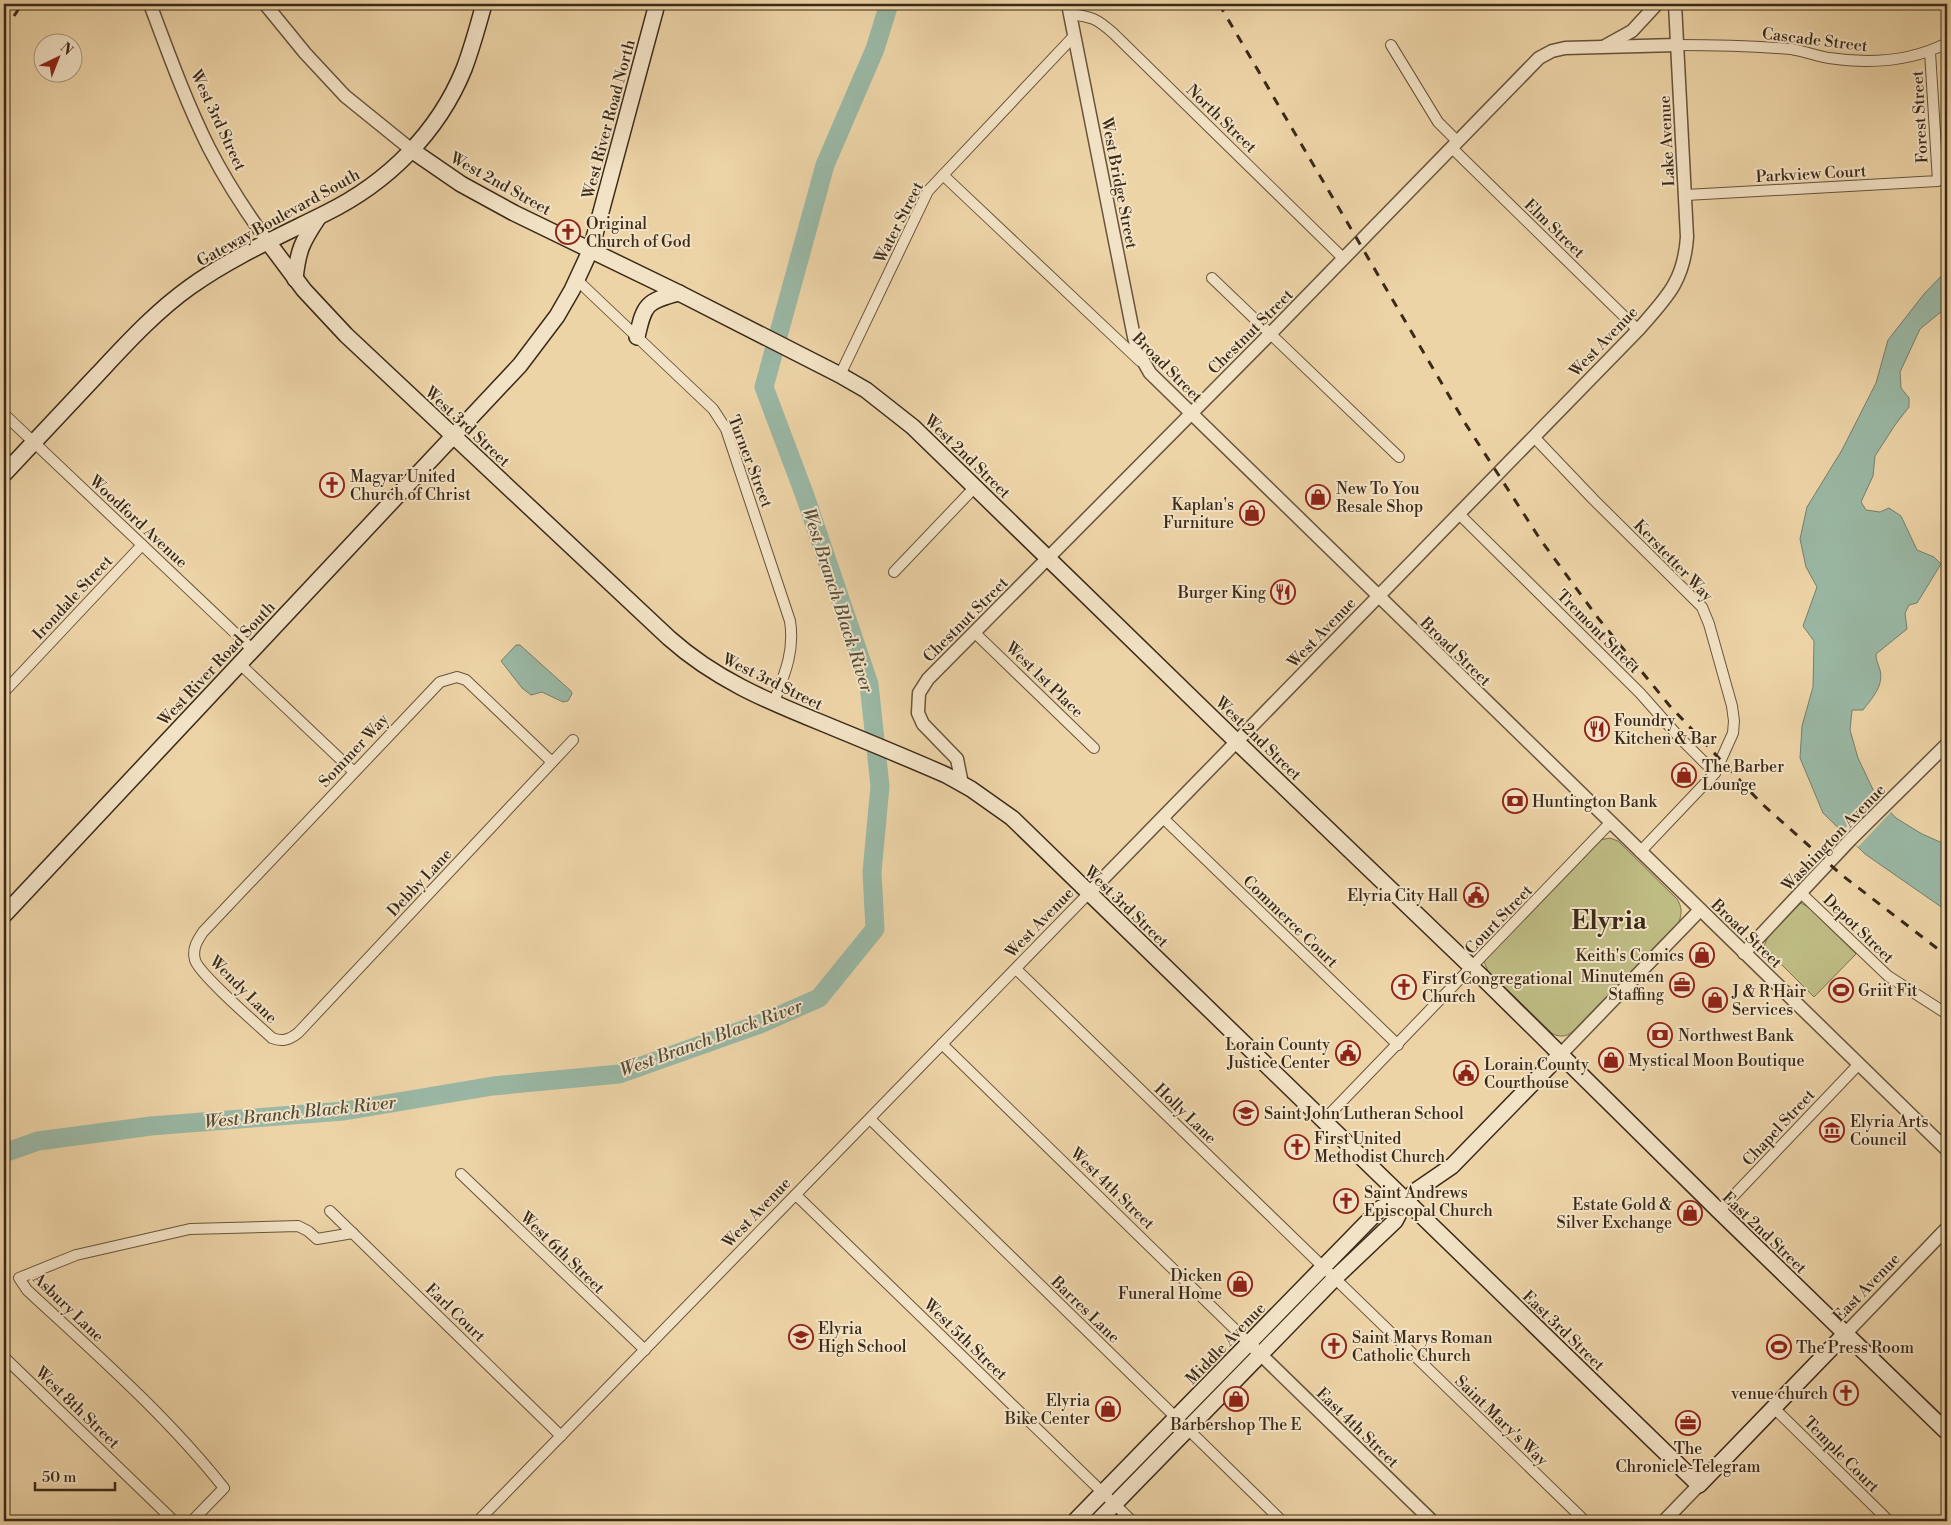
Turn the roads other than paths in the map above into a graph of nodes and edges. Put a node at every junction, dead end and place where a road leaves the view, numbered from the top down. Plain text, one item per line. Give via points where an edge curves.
1 (150, 4) edge
2 (266, 4) edge
3 (484, 4) edge
4 (657, 4) edge
5 (1657, 4) edge
6 (1675, 4) edge
7 (1069, 9) edge
8 (1074, 36) junction
9 (1947, 43) edge
10 (1391, 45) dead end
11 (1677, 45) junction
12 (1603, 47) junction
13 (1930, 52) junction
14 (1455, 145) junction
15 (412, 151) junction
16 (943, 175) junction
17 (1938, 181) joint
18 (1686, 195) junction
19 (319, 217) junction
20 (268, 242) junction
21 (591, 250) junction
22 (1344, 259) junction
23 (1680, 276) joint
24 (1212, 278) dead end
25 (295, 279) junction
26 (577, 280) junction
27 (679, 293) junction
28 (1638, 330) junction
29 (1271, 334) junction
30 (637, 337) junction
31 (1146, 366) junction
32 (840, 375) junction
33 (4, 414) edge
34 (1191, 414) junction
35 (454, 436) junction
36 (1534, 437) junction
37 (34, 442) junction
38 (1399, 457) dead end
39 (4, 474) edge
40 (975, 487) junction
41 (1459, 514) junction
42 (142, 545) junction
43 (1049, 558) junction
44 (894, 572) dead end
45 (1378, 597) junction
46 (975, 633) junction
47 (253, 650) junction
48 (240, 664) junction
49 (4, 692) edge
50 (773, 704) junction
51 (573, 740) dead end
52 (1237, 742) junction
53 (1947, 744) edge
54 (1094, 748) dead end
55 (552, 762) junction
56 (354, 772) junction
57 (1715, 773) junction
58 (962, 784) junction
59 (1163, 818) junction
60 (1610, 823) junction
61 (1640, 852) junction
62 (1801, 893) junction
63 (1089, 894) junction
64 (1700, 910) junction
65 (4, 915) edge
66 (194, 950) joint
67 (1744, 953) junction
68 (1472, 968) junction
69 (1016, 969) junction
70 (1947, 1014) edge
71 (283, 1040) joint
72 (942, 1044) junction
73 (1398, 1045) junction
74 (1561, 1054) junction
75 (1859, 1064) junction
76 (870, 1119) junction
77 (1323, 1121) junction
78 (1947, 1150) edge
79 (461, 1174) dead end
80 (796, 1195) junction
81 (1406, 1200) junction
82 (330, 1210) dead end
83 (1719, 1211) junction
84 (1947, 1228) edge
85 (353, 1233) junction
86 (1329, 1273) junction
87 (1845, 1334) junction
88 (1249, 1343) junction
89 (644, 1350) junction
90 (1261, 1355) junction
91 (4, 1357) edge
92 (1774, 1408) junction
93 (1176, 1418) junction
94 (1188, 1429) junction
95 (1947, 1432) edge
96 (561, 1436) junction
97 (1699, 1485) junction
98 (1103, 1493) junction
99 (1114, 1504) junction
100 (485, 1519) edge
101 (174, 1521) edge
102 (192, 1521) edge
103 (1075, 1521) edge
104 (1098, 1521) edge
105 (1132, 1521) edge
106 (1282, 1521) edge
107 (1432, 1521) edge
108 (1584, 1521) edge
109 (1664, 1521) edge
110 (1888, 1521) edge

1 - 20 street, West 3rd Street via 209,148 239,202
2 - 15 street, West 2nd Street via 345,96
3 - 15 main road, Gateway Boulevard South via 460,78 440,114
4 - 21 main road, West River Road North
5 - 12 street via 1632,30
6 - 11 street, Lake Avenue
7 - 8 street, West Bridge Street
7 - 22 street, North Street via 1101,22
8 - 16 street, Water Street
8 - 31 street, West Bridge Street via 1134,337
9 - 13 street, Cascade Street
10 - 14 street, Elm Street
11 - 12 street, Chestnut Street
11 - 13 street, Cascade Street via 1737,45 1862,61 1900,60
11 - 18 street, Lake Avenue
12 - 14 street, Chestnut Street via 1565,48 1539,58
13 - 17 street, Forest Street
14 - 22 street, Chestnut Street
14 - 28 street, Elm Street
15 - 19 main road, Gateway Boulevard South via 370,188
15 - 21 main road, West 2nd Street via 461,184
16 - 31 street, Broad Street
16 - 32 street, Water Street via 926,196
17 - 18 street, Parkview Court
18 - 23 street, Lake Avenue via 1686,250
19 - 20 main road, Gateway Boulevard South
19 - 25 main road via 301,244
20 - 25 main road, West 3rd Street
20 - 37 main road, Gateway Boulevard South via 222,266 161,310
21 - 26 main road, West River Road North
21 - 27 main road, West 2nd Street
22 - 29 street, Chestnut Street
23 - 28 street, West Avenue via 1670,294
24 - 29 street
25 - 35 main road, West 3rd Street via 346,335
26 - 30 street, Turner Street
26 - 35 main road, West River Road North via 540,341
27 - 30 main road via 649,304
27 - 32 main road, West 2nd Street
28 - 36 street, West Avenue
29 - 34 street, Chestnut Street
29 - 38 street
30 - 50 street, Turner Street via 713,409 726,429 790,621 790,657
31 - 34 street, Broad Street
32 - 40 main road, West 2nd Street via 900,416
33 - 37 street, Woodford Avenue
34 - 43 street, Chestnut Street
34 - 45 street, Broad Street
35 - 47 main road, West River Road South
35 - 50 main road, West 3rd Street via 675,644 714,673
36 - 41 street, West Avenue
36 - 57 street, Kerstetter Way via 1705,613 1734,721
37 - 39 main road, Gateway Boulevard South
37 - 42 street, Woodford Avenue
40 - 43 main road, West 2nd Street
40 - 44 street
41 - 45 street, West Avenue
41 - 57 street, Tremont Street via 1634,686
42 - 47 street, Woodford Avenue
42 - 49 street, Irondale Street
43 - 46 street, Chestnut Street
43 - 52 main road, West 2nd Street
45 - 52 street, West Avenue
45 - 60 street, Broad Street
46 - 54 street, West 1st Place
46 - 58 street, Chestnut Street via 923,684 917,702 923,724 957,759
47 - 48 main road, West River Road South
48 - 56 street
48 - 65 main road, West River Road South
50 - 58 main road, West 3rd Street via 922,764
51 - 55 street, Debby Lane
52 - 59 street, West Avenue
52 - 68 main road, West 2nd Street
53 - 62 street, Washington Avenue
55 - 56 street, Sommer Way via 469,683 454,677 436,684
55 - 71 street, Debby Lane via 298,1033
56 - 66 street, Sommer Way via 204,932
57 - 61 street, Kerstetter Way
58 - 63 main road, West 3rd Street via 1012,818
59 - 63 street, West Avenue
59 - 73 street, Commerce Court
60 - 61 street, Broad Street
60 - 68 street, Court Street
61 - 64 street, Broad Street
62 - 67 street, Washington Avenue
62 - 70 street, Depot Street via 1888,976
63 - 69 street, West Avenue
63 - 77 main road, West 3rd Street
64 - 67 street, Broad Street
64 - 74 street, Middle Avenue
66 - 71 street, Wendy Lane via 201,971 272,1038
67 - 75 street, Broad Street
68 - 73 street, Court Street
68 - 74 main road, West 2nd Street
69 - 72 street, West Avenue
69 - 86 street, Holly Lane
72 - 76 street, West Avenue
72 - 88 street, West 4th Street
73 - 77 street, Court Street
74 - 81 main road, Middle Avenue via 1452,1166
74 - 83 main road, East 2nd Street
75 - 78 street, Broad Street
75 - 83 street, Chapel Street
76 - 80 street, West Avenue
76 - 93 street, Barres Lane
77 - 81 main road, West 3rd Street
79 - 89 street, West 6th Street
80 - 89 street, West Avenue
80 - 98 street, West 5th Street
81 - 86 main road, Middle Avenue via 1381,1208
81 - 97 main road, East 3rd Street
82 - 85 street, Earl Court
83 - 87 main road, East 2nd Street
84 - 87 street, East Avenue
85 - 96 street, Earl Court
85 - 102 street, Asbury Lane via 317,1239 306,1229 293,1226 190,1229 76,1255 19,1278 27,1290 171,1428 224,1488
86 - 88 main road, Middle Avenue
86 - 90 main road, Middle Avenue
86 - 108 street, Saint Mary's Way
87 - 92 main road, East Avenue
87 - 95 main road, East 2nd Street
88 - 90 street, West 4th Street
88 - 93 main road, Middle Avenue
89 - 96 street, West Avenue
90 - 94 main road, Middle Avenue
90 - 107 street, East 4th Street
91 - 101 street, West 8th Street
92 - 97 main road, East Avenue
92 - 110 street, Temple Court
93 - 94 street, Barres Lane
93 - 98 main road, Middle Avenue
94 - 99 main road, Middle Avenue
94 - 106 street, Barres Lane
96 - 100 street, West Avenue
97 - 109 street, East Avenue
98 - 99 street, West 5th Street
98 - 103 main road, Middle Avenue
99 - 104 main road, Middle Avenue
99 - 105 street, West 5th Street

